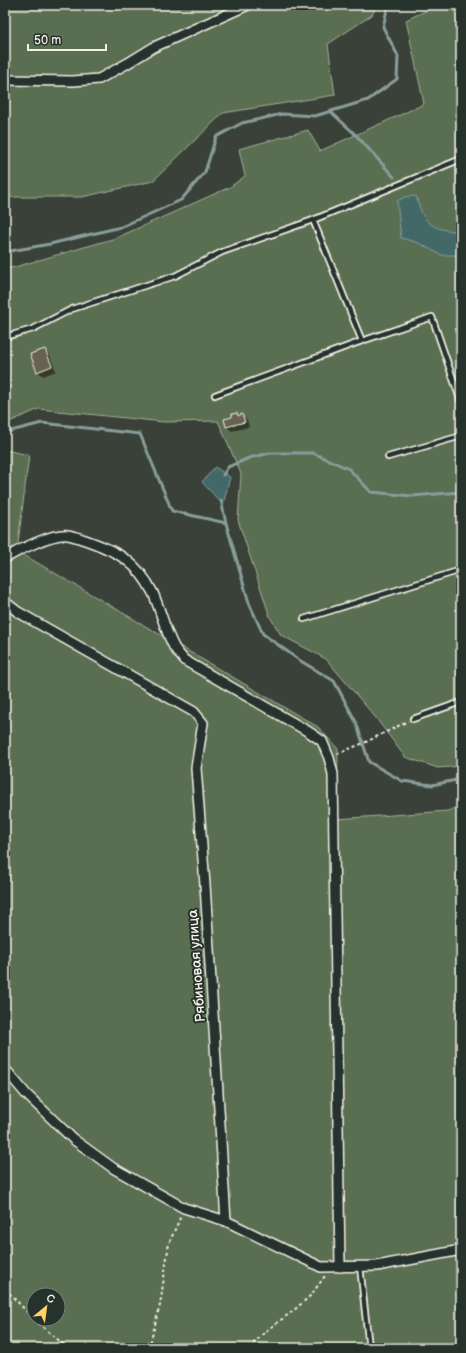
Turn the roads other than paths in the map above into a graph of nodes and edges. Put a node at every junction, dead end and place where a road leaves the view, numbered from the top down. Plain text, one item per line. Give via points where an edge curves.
1 (248, 5) edge
2 (5, 80) edge
3 (461, 159) edge
4 (313, 220) junction
5 (5, 337) edge
6 (362, 341) junction
7 (215, 395) dead end
8 (461, 402) edge
9 (461, 436) edge
10 (388, 457) dead end
11 (5, 558) edge
12 (461, 570) edge
13 (5, 602) edge
14 (304, 619) dead end
15 (461, 702) edge
16 (413, 719) road end
17 (5, 1069) edge
18 (226, 1221) junction
19 (461, 1250) edge
20 (360, 1266) junction
21 (336, 1267) junction
22 (369, 1348) edge

1 - 2 street via 154,47 99,79
3 - 4 lane
4 - 5 lane via 222,252 175,276 72,309 33,329
4 - 6 lane
6 - 7 lane
6 - 8 lane via 432,317
9 - 10 lane
11 - 21 street via 45,539 67,535 118,553 141,574 153,594 174,648 184,660 322,741 333,774
12 - 14 lane
13 - 18 street, Рябиновая улица via 18,612 194,712 203,723 196,768
15 - 16 lane
17 - 18 street via 26,1094 73,1139 113,1168 184,1208
18 - 21 street via 321,1267
19 - 20 street via 377,1266
20 - 21 street
20 - 22 lane

